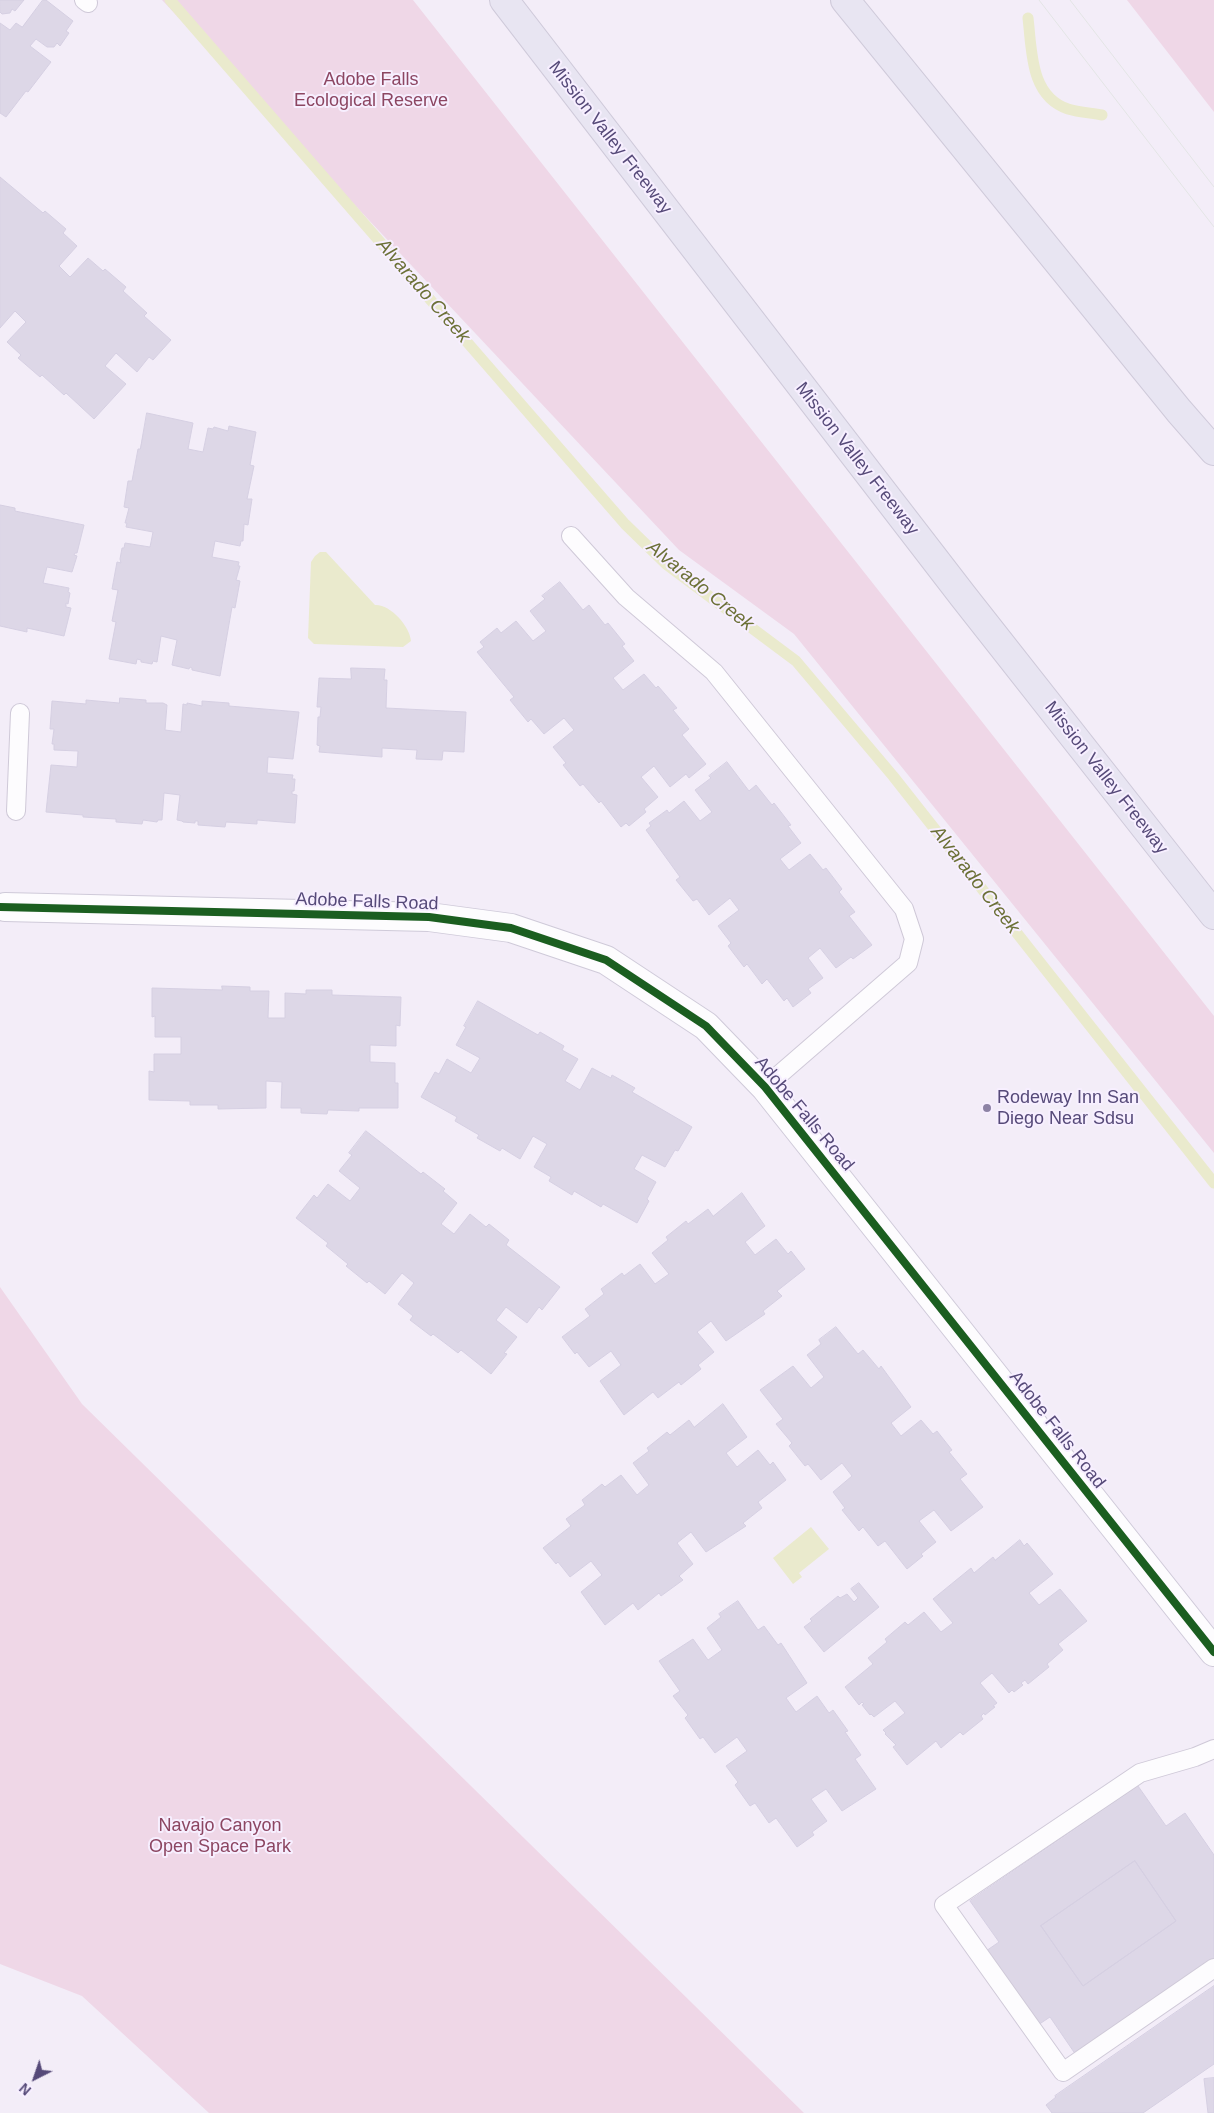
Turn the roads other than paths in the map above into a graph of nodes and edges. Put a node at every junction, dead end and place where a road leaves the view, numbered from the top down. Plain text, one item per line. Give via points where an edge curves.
1 (504, 0) edge
2 (846, 0) edge
3 (1214, 451) edge
4 (571, 536) dead end
5 (20, 713) dead end
6 (16, 811) dead end
7 (5, 907) dead end
8 (1214, 915) edge
9 (765, 1086) junction
10 (1214, 1652) edge
11 (1214, 1749) edge
12 (1214, 1968) edge

1 - 8 highway, Mission Valley Freeway via 956,588
2 - 3 highway
4 - 9 lane via 626,597 714,672 904,909 914,939 908,963
5 - 6 lane
7 - 9 street, Adobe Falls Road via 429,917 511,928 606,960 706,1026
9 - 10 street, Adobe Falls Road
11 - 12 lane via 1195,1758 1140,1773 944,1905 1063,2072

